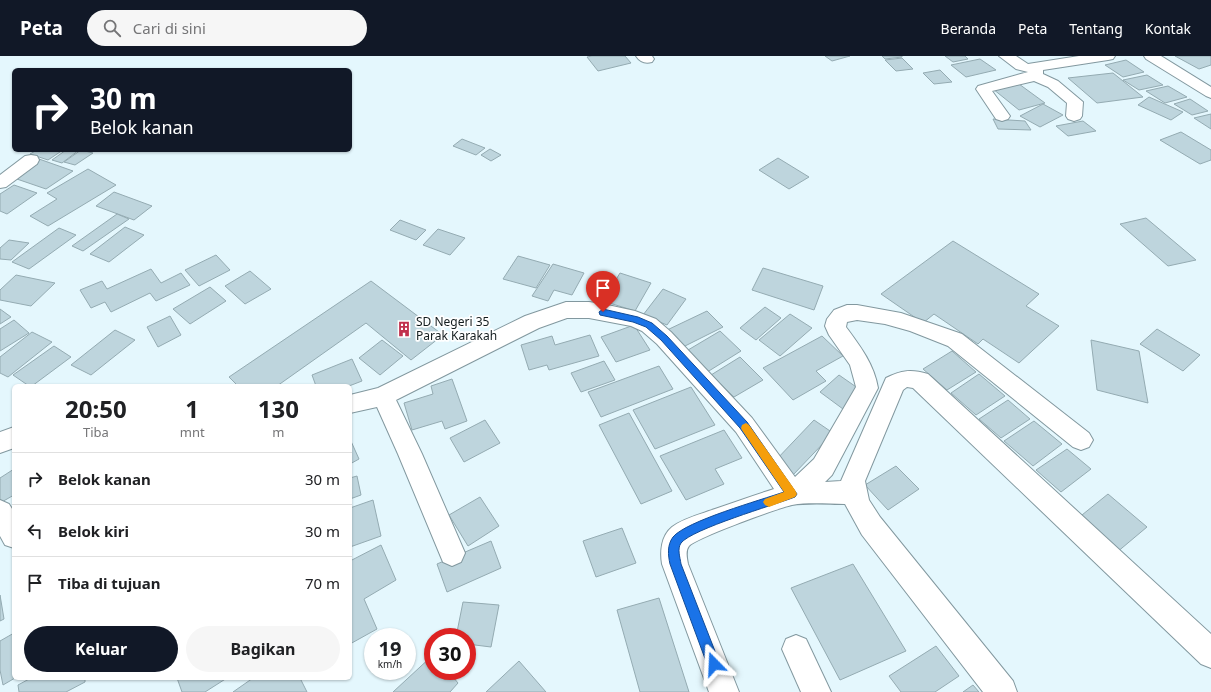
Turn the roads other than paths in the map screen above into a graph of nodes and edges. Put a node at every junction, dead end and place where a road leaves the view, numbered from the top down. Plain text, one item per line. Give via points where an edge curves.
1 (1006, 56) edge
2 (1020, 56) edge
3 (1108, 56) edge
4 (1151, 56) edge
5 (1036, 72) junction
6 (1211, 93) edge
7 (1002, 116) dead end
8 (1074, 116) dead end
9 (31, 160) dead end
10 (0, 183) edge
11 (383, 396) junction
12 (352, 404) edge
13 (12, 438) edge
14 (1081, 440) dead end
15 (0, 444) edge
16 (854, 492) junction
17 (792, 494) junction
18 (0, 512) edge
19 (12, 533) edge
20 (452, 553) dead end
21 (796, 649) dead end
22 (1211, 654) edge
23 (724, 692) edge
24 (816, 692) edge
25 (1002, 692) edge

1 - 5 street
2 - 5 street
3 - 5 street
4 - 6 street
5 - 7 street via 984,89
5 - 8 street via 1075,102
9 - 10 street
11 - 12 street
11 - 17 street via 532,322 566,310 589,310 635,319 649,325 664,338 744,425
11 - 20 street via 400,427 437,522
13 - 15 street
14 - 17 street via 955,340 936,331 872,314 846,313 837,318 836,329 862,367 867,388 823,467
16 - 17 street
16 - 22 street via 852,481 894,384 902,379 920,380
16 - 25 street via 870,526
17 - 23 street via 697,527 676,542 673,552 675,564
18 - 19 street
21 - 24 street

